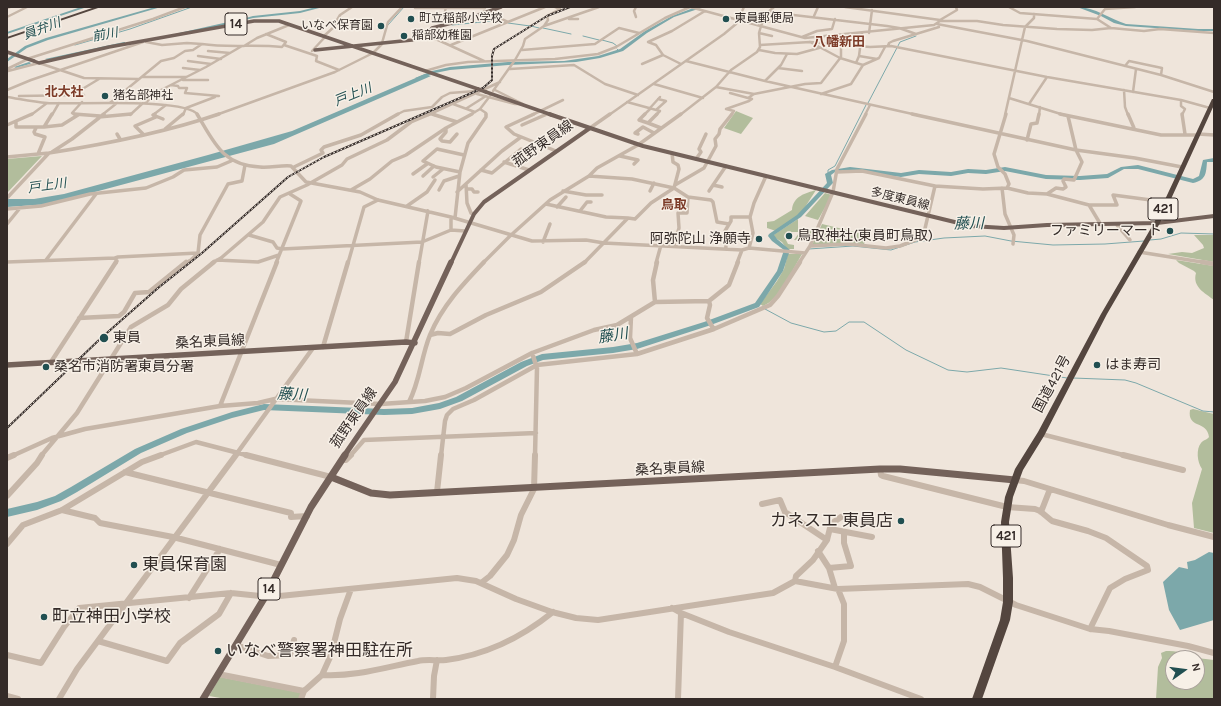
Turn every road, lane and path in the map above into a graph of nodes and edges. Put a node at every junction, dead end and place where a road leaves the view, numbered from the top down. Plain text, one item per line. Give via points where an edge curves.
1 (10, 7) edge
2 (27, 7) edge
3 (91, 7) edge
4 (98, 7) edge
5 (185, 7) edge
6 (352, 7) edge
7 (402, 7) edge
8 (446, 7) edge
9 (501, 7) edge
10 (545, 7) edge
11 (555, 7) edge
12 (599, 7) edge
13 (636, 7) edge
14 (690, 7) edge
15 (744, 7) edge
16 (774, 7) edge
17 (818, 7) edge
18 (845, 7) edge
19 (956, 7) edge
20 (1009, 7) edge
21 (1135, 7) edge
22 (7, 8) edge
23 (415, 8) edge
24 (485, 8) edge
25 (872, 10) junction
26 (705, 11) junction
27 (485, 12) junction
28 (768, 12) junction
29 (7, 13) edge
30 (17, 14) junction
31 (1034, 14) junction
32 (794, 15) junction
33 (814, 16) junction
34 (7, 17) edge
35 (636, 17) dead end
36 (566, 19) junction
37 (578, 19) dead end
38 (835, 19) junction
39 (1097, 19) junction
40 (739, 20) junction
41 (940, 21) junction
42 (508, 22) junction
43 (763, 22) junction
44 (945, 22) junction
45 (869, 24) junction
46 (937, 24) junction
47 (289, 25) junction
48 (941, 25) junction
49 (442, 26) junction
50 (544, 26) junction
51 (761, 27) junction
52 (1025, 27) junction
53 (901, 28) junction
54 (1110, 28) junction
55 (869, 32) junction
56 (639, 33) junction
57 (759, 33) junction
58 (862, 33) junction
59 (1214, 33) edge
60 (266, 34) junction
61 (916, 34) junction
62 (427, 35) junction
63 (841, 35) junction
64 (772, 36) dead end
65 (7, 37) edge
66 (324, 37) junction
67 (803, 38) junction
68 (1022, 40) junction
69 (143, 42) junction
70 (810, 42) junction
71 (202, 44) junction
72 (382, 44) junction
73 (284, 45) junction
74 (452, 45) junction
75 (760, 45) junction
76 (841, 45) junction
77 (243, 46) junction
78 (352, 46) junction
79 (848, 46) junction
80 (887, 46) junction
81 (860, 47) junction
82 (819, 48) junction
83 (315, 50) junction
84 (522, 50) junction
85 (759, 50) junction
86 (208, 51) dead end
87 (7, 52) edge
88 (308, 52) junction
89 (230, 53) junction
90 (373, 53) junction
91 (787, 54) junction
92 (663, 55) junction
93 (198, 56) dead end
94 (859, 56) junction
95 (840, 58) junction
96 (221, 59) junction
97 (876, 59) junction
98 (516, 60) junction
99 (188, 61) dead end
100 (484, 61) junction
101 (647, 61) junction
102 (686, 62) junction
103 (39, 63) junction
104 (856, 63) junction
105 (211, 64) junction
106 (642, 64) dead end
107 (654, 64) dead end
108 (682, 64) junction
109 (863, 65) junction
110 (1125, 66) junction
111 (183, 68) dead end
112 (778, 68) junction
113 (510, 69) junction
114 (1136, 69) junction
115 (7, 70) edge
116 (60, 70) junction
117 (200, 70) junction
118 (339, 70) junction
119 (426, 71) junction
120 (802, 71) dead end
121 (1015, 71) junction
122 (729, 72) junction
123 (1161, 75) junction
124 (142, 77) junction
125 (187, 77) junction
126 (1047, 77) junction
127 (99, 79) junction
128 (138, 80) junction
129 (181, 80) junction
130 (208, 80) dead end
131 (765, 81) junction
132 (500, 82) junction
133 (654, 84) junction
134 (171, 85) junction
135 (716, 87) junction
136 (790, 87) junction
137 (7, 90) edge
138 (732, 90) junction
139 (1124, 90) junction
140 (477, 91) junction
141 (1134, 92) junction
142 (1214, 92) edge
143 (754, 94) junction
144 (822, 94) junction
145 (84, 95) dead end
146 (488, 95) junction
147 (638, 95) junction
148 (58, 96) junction
149 (7, 97) edge
150 (14, 97) junction
151 (469, 97) junction
152 (703, 98) junction
153 (748, 98) junction
154 (1009, 98) junction
155 (461, 100) junction
156 (479, 100) junction
157 (563, 100) dead end
158 (1181, 100) junction
159 (1214, 100) edge
160 (47, 102) junction
161 (82, 102) junction
162 (110, 102) junction
163 (486, 102) junction
164 (627, 102) junction
165 (59, 103) junction
166 (117, 103) junction
167 (144, 103) junction
168 (453, 104) junction
169 (473, 104) junction
170 (523, 104) junction
171 (1029, 104) junction
172 (166, 105) junction
173 (870, 105) junction
174 (1040, 107) junction
175 (186, 108) junction
176 (468, 108) junction
177 (651, 108) junction
178 (1212, 108) edge
179 (480, 109) junction
180 (541, 110) junction
181 (656, 110) junction
182 (475, 112) junction
183 (548, 113) junction
184 (430, 114) junction
185 (78, 115) junction
186 (100, 116) junction
187 (1068, 116) junction
188 (156, 117) junction
189 (163, 119) dead end
190 (200, 120) junction
191 (16, 122) junction
192 (457, 122) junction
193 (648, 123) junction
194 (7, 125) edge
195 (522, 125) dead end
196 (44, 127) junction
197 (36, 128) junction
198 (446, 128) junction
199 (590, 128) junction
200 (661, 128) junction
201 (1134, 128) junction
202 (166, 129) junction
203 (654, 133) junction
204 (117, 134) dead end
205 (143, 134) junction
206 (457, 134) dead end
207 (638, 134) dead end
208 (706, 134) dead end
209 (1000, 134) junction
210 (1185, 134) junction
211 (1198, 134) junction
212 (1214, 135) edge
213 (521, 137) junction
214 (120, 139) junction
215 (430, 139) junction
216 (1026, 140) junction
217 (442, 141) junction
218 (77, 144) dead end
219 (638, 145) junction
220 (72, 150) junction
221 (1076, 150) junction
222 (556, 151) junction
223 (51, 153) junction
224 (672, 153) junction
225 (38, 154) junction
226 (464, 155) junction
227 (620, 156) junction
228 (7, 157) edge
229 (696, 159) junction
230 (231, 161) junction
231 (504, 162) junction
232 (707, 162) junction
233 (427, 164) junction
234 (634, 164) dead end
235 (245, 165) junction
236 (434, 166) junction
237 (517, 166) junction
238 (726, 166) junction
239 (294, 167) junction
240 (1182, 167) junction
241 (443, 169) junction
242 (481, 170) junction
243 (529, 170) junction
244 (837, 171) junction
245 (414, 174) dead end
246 (459, 174) junction
247 (423, 176) dead end
248 (589, 176) junction
249 (766, 176) junction
250 (311, 183) junction
251 (654, 183) junction
252 (466, 184) junction
253 (713, 184) junction
254 (934, 186) junction
255 (675, 187) junction
256 (722, 187) dead end
257 (1002, 188) junction
258 (1007, 188) junction
259 (467, 189) junction
260 (351, 190) junction
261 (439, 190) dead end
262 (563, 191) junction
263 (650, 191) dead end
264 (709, 191) dead end
265 (457, 192) junction
266 (478, 192) dead end
267 (831, 192) junction
268 (96, 194) junction
269 (290, 194) junction
270 (1047, 194) junction
271 (602, 195) dead end
272 (557, 196) junction
273 (688, 197) junction
274 (7, 198) edge
275 (378, 200) junction
276 (591, 202) dead end
277 (1166, 202) junction
278 (546, 204) junction
279 (1089, 205) junction
280 (407, 206) junction
281 (556, 207) junction
282 (20, 208) junction
283 (7, 209) edge
284 (428, 211) junction
285 (580, 211) junction
286 (474, 214) junction
287 (928, 216) junction
288 (1214, 216) edge
289 (750, 217) junction
290 (453, 218) junction
291 (628, 218) junction
292 (469, 222) junction
293 (1157, 223) junction
294 (7, 224) edge
295 (550, 224) dead end
296 (729, 224) junction
297 (1101, 225) junction
298 (1117, 225) junction
299 (1013, 228) junction
300 (451, 230) junction
301 (466, 231) junction
302 (249, 235) junction
303 (510, 236) junction
304 (1130, 240) dead end
305 (422, 242) junction
306 (543, 242) junction
307 (1014, 242) dead end
308 (604, 243) junction
309 (353, 245) junction
310 (661, 245) junction
311 (674, 246) junction
312 (726, 248) junction
313 (749, 248) junction
314 (282, 249) junction
315 (808, 249) junction
316 (742, 250) junction
317 (1139, 252) junction
318 (198, 253) junction
319 (279, 255) junction
320 (115, 258) junction
321 (46, 260) junction
322 (217, 260) junction
323 (7, 262) edge
324 (1214, 264) edge
325 (709, 301) junction
326 (655, 302) junction
327 (631, 317) junction
328 (80, 318) junction
329 (713, 328) dead end
330 (430, 335) junction
331 (406, 342) junction
332 (415, 343) junction
333 (323, 347) junction
334 (313, 348) junction
335 (241, 352) junction
336 (637, 353) junction
337 (533, 355) junction
338 (111, 359) junction
339 (51, 362) junction
340 (537, 364) junction
341 (8, 367) edge
342 (275, 400) junction
343 (409, 402) junction
344 (380, 405) junction
345 (220, 406) junction
346 (536, 433) junction
347 (1040, 434) junction
348 (58, 436) junction
349 (443, 438) junction
350 (238, 452) junction
351 (7, 458) edge
352 (341, 461) junction
353 (880, 469) junction
354 (1183, 470) dead end
355 (125, 472) junction
356 (331, 477) junction
357 (1014, 480) junction
358 (534, 489) junction
359 (1050, 489) junction
360 (437, 492) junction
361 (207, 493) junction
362 (7, 496) edge
363 (762, 504) dead end
364 (1008, 507) junction
365 (62, 510) junction
366 (1041, 512) junction
367 (307, 516) junction
368 (841, 516) dead end
369 (830, 530) junction
370 (844, 532) junction
371 (173, 537) junction
372 (872, 537) dead end
373 (1214, 537) edge
374 (827, 540) junction
375 (7, 544) edge
376 (220, 549) junction
377 (818, 551) junction
378 (282, 565) junction
379 (830, 568) junction
380 (795, 581) junction
381 (481, 583) junction
382 (837, 588) junction
383 (351, 589) junction
384 (231, 593) junction
385 (265, 597) junction
386 (189, 598) junction
387 (1008, 602) junction
388 (125, 604) junction
389 (672, 608) junction
390 (553, 612) junction
391 (681, 613) junction
392 (1090, 629) junction
393 (294, 640) dead end
394 (98, 641) junction
395 (236, 645) junction
396 (1214, 653) edge
397 (7, 655) edge
398 (437, 660) junction
399 (835, 667) junction
400 (218, 674) junction
401 (322, 675) junction
402 (304, 691) junction
403 (7, 696) edge
404 (18, 699) edge
405 (59, 699) edge
406 (203, 699) edge
407 (301, 699) edge
408 (433, 699) edge
409 (678, 699) edge
410 (921, 699) edge
411 (977, 699) edge

1 - 22 street
2 - 30 street
3 - 65 highway
4 - 65 highway
5 - 115 street via 134,26 82,41
6 - 66 street via 339,16 335,26
7 - 72 street via 388,22
8 - 23 street
8 - 24 street
8 - 49 street
9 - 27 main road
10 - 42 street
11 - 50 street via 560,9 547,16 548,20
12 - 36 street
13 - 35 street
14 - 26 street
14 - 56 street via 659,20
15 - 40 street
16 - 28 street
17 - 33 street
18 - 25 street
19 - 41 street via 957,10
20 - 31 street via 1020,13
21 - 39 street via 1108,9 1102,11
24 - 27 street
25 - 41 street
25 - 45 street
26 - 40 street
26 - 92 street via 648,42 656,45
27 - 42 street
27 - 49 main road
28 - 32 street
28 - 43 street
29 - 30 street
30 - 34 street
31 - 39 street
31 - 52 street via 1034,18
32 - 33 street
32 - 43 street via 791,20
33 - 38 street
36 - 37 street
36 - 50 street
38 - 45 street
38 - 67 street via 832,29 817,31
39 - 54 street
40 - 51 street
40 - 102 street
41 - 44 street
41 - 46 street
42 - 74 street
43 - 51 street
44 - 48 street
44 - 52 street via 977,21
45 - 53 street
45 - 55 street
46 - 48 street
46 - 53 street
47 - 60 street
47 - 66 main road, 菰野東員線 / 14
47 - 69 main road, 菰野東員線 / 14 via 274,21 254,21
48 - 61 street
48 - 68 street
49 - 62 main road via 432,28
50 - 84 street via 525,39
51 - 57 street
51 - 67 street
52 - 54 street via 1092,30
52 - 68 street
53 - 55 street
53 - 61 street
54 - 59 street
55 - 58 street
56 - 84 street via 619,28 595,44
56 - 98 street via 621,46 598,54 559,59
57 - 64 street
57 - 75 street
58 - 63 street
58 - 81 street
60 - 73 street via 285,42
60 - 77 street
61 - 80 street
62 - 72 main road
62 - 74 street
63 - 67 street
63 - 79 street
66 - 78 main road, 菰野東員線 / 14
66 - 83 street
67 - 70 street
68 - 110 street
68 - 121 street
69 - 71 street via 151,41 159,45 182,42
69 - 103 main road, 菰野東員線 / 14
69 - 116 street
70 - 75 street
70 - 76 street
70 - 82 street
71 - 77 street
71 - 124 street via 161,62
72 - 78 main road
72 - 90 street
73 - 77 street
73 - 88 street
74 - 100 street
75 - 85 street
76 - 79 street
76 - 95 street
77 - 89 street
78 - 83 main road
78 - 90 main road, 菰野東員線 / 14
79 - 81 street
80 - 81 street
80 - 97 street
80 - 121 street
81 - 94 street
82 - 91 street via 798,54
82 - 95 street
83 - 88 street
84 - 98 street
85 - 91 street
85 - 122 street
86 - 89 street
87 - 103 main road, bridge
88 - 118 street via 317,56 317,62
89 - 96 street
90 - 118 street
90 - 119 main road, 菰野東員線 / 14
91 - 112 street
92 - 101 street
92 - 108 street
93 - 96 street
94 - 97 street
94 - 104 street
95 - 104 street
95 - 136 street via 821,83
96 - 105 street
97 - 109 street
98 - 100 street
98 - 113 street
99 - 105 street
100 - 119 street via 449,65
101 - 106 street
101 - 107 street
102 - 108 street
102 - 122 street
103 - 115 street
103 - 116 street
104 - 109 street
105 - 117 street
108 - 133 street
109 - 144 street via 848,86
110 - 114 street
110 - 123 street via 1128,61 1162,68
111 - 117 street
112 - 120 street
112 - 131 street
113 - 132 street
113 - 147 street via 574,65 605,84
114 - 123 street
114 - 141 street
116 - 127 street via 84,78
116 - 137 street
117 - 125 street
118 - 190 street
119 - 140 main road, 菰野東員線 / 14
121 - 126 street
121 - 154 street
122 - 131 street
122 - 135 street
123 - 142 street
124 - 125 street
124 - 128 street
125 - 129 street
126 - 139 street
126 - 171 street
127 - 128 street
127 - 148 street via 84,88 69,88
128 - 162 street
129 - 130 street
129 - 134 street
131 - 136 street
132 - 140 street
132 - 170 street via 494,91
133 - 147 street
133 - 152 street
134 - 167 street
134 - 175 street via 188,88 185,93 217,96
135 - 138 street
135 - 152 street
136 - 143 street
136 - 144 street
138 - 143 street
138 - 153 street via 729,94
139 - 141 street
139 - 201 street via 1125,107
140 - 146 main road, 菰野東員線 / 14, bridge
140 - 151 street
140 - 239 street via 450,93 428,109 397,114 361,135 324,147 321,150 324,153
141 - 158 street
143 - 153 street
144 - 173 street
145 - 148 street
146 - 156 street
146 - 163 street
146 - 170 main road, 菰野東員線 / 14
146 - 170 street
147 - 164 street
148 - 150 street
148 - 160 street
149 - 150 street
150 - 160 street
151 - 155 street
151 - 156 street
152 - 200 street
153 - 232 street via 752,99 726,109 734,111 720,129 715,139 716,146
154 - 171 street
154 - 209 street
155 - 168 street
155 - 169 street
156 - 163 street
156 - 169 street
157 - 180 street
158 - 178 street
158 - 210 street via 1181,106 1185,109 1182,114
159 - 178 highway, 国道421号 / 421
160 - 165 street
160 - 191 street via 29,116
161 - 162 street
161 - 165 street
161 - 185 street via 72,113
162 - 166 street
163 - 179 street
164 - 177 street
164 - 199 street
165 - 196 street
166 - 167 street
166 - 186 street
167 - 172 street
167 - 186 street via 130,115
168 - 176 street
168 - 184 street
169 - 176 street
170 - 180 main road, 菰野東員線 / 14
171 - 174 street
172 - 175 street
172 - 188 street via 154,114
173 - 209 street
173 - 244 street
174 - 187 street
174 - 216 street via 1037,124 1031,124
175 - 190 street via 195,111
175 - 202 street via 182,116
176 - 182 street
177 - 181 street
177 - 181 street via 659,98 666,101
177 - 193 street via 639,120
178 - 211 highway, 国道421号 / 421
179 - 182 street
179 - 226 street via 486,113 486,118 473,135
180 - 183 main road, 菰野東員線 / 14
180 - 213 street via 507,126 506,128
181 - 193 street via 660,111
182 - 192 street
183 - 195 street
183 - 199 main road, 菰野東員線 / 14
184 - 192 street
184 - 250 street via 411,122 387,140 347,159 342,165
185 - 186 street
185 - 196 street via 62,125
186 - 223 street
187 - 201 street
187 - 221 street
188 - 189 street
188 - 205 street via 135,126
190 - 202 street
190 - 230 street via 219,151
191 - 194 street
191 - 197 street via 16,127
192 - 198 street
193 - 200 street
196 - 197 street
197 - 225 street via 35,134 45,137
198 - 215 street
198 - 217 street via 440,139
199 - 219 main road, 多度東員線
199 - 222 main road, 菰野東員線 / 14
200 - 203 street
201 - 210 street via 1161,134
202 - 205 street
203 - 207 street via 643,127 635,134
203 - 219 street
204 - 214 street
205 - 214 street
206 - 217 street via 450,142
208 - 229 street via 699,149 701,152
209 - 216 street
209 - 258 street via 994,154 1009,184
210 - 211 street
211 - 212 street
211 - 240 highway, 国道421号 / 421
213 - 222 street
213 - 242 street
214 - 220 street
215 - 217 street
215 - 260 street via 392,161
216 - 221 street
218 - 220 street
219 - 224 main road, 多度東員線
219 - 227 street
220 - 223 street
221 - 240 street
221 - 270 street via 1082,165 1075,178 1064,179 1066,187 1056,188
222 - 243 main road, 菰野東員線 / 14
223 - 225 street
223 - 274 street
224 - 229 main road, 多度東員線
224 - 255 street via 673,162 678,165
225 - 228 street
226 - 233 street via 437,149 423,161
226 - 246 street
227 - 234 street via 639,159
227 - 248 street
229 - 232 main road, 多度東員線
230 - 235 street
230 - 268 street via 217,168 184,170 146,188
231 - 237 street
231 - 237 street via 521,149 531,153
231 - 242 street via 492,173
232 - 238 main road, 多度東員線
232 - 255 street via 701,171
233 - 236 street
233 - 245 street
235 - 239 street
235 - 318 street via 242,181 228,184 200,235
236 - 241 street
236 - 247 street
237 - 243 street
238 - 249 main road, 多度東員線
238 - 253 street
239 - 250 street via 295,172 304,181
240 - 277 highway, 国道421号 / 421
241 - 246 street
241 - 280 street via 427,192
242 - 252 street
243 - 286 main road, 菰野東員線 / 14 via 484,202
244 - 254 street via 876,173
244 - 267 street
246 - 261 street via 444,181
246 - 265 street
248 - 251 street
248 - 262 street
249 - 267 main road, 多度東員線
249 - 289 street
250 - 260 street
250 - 269 street
251 - 255 street
251 - 263 street
252 - 259 street
252 - 265 street
253 - 256 street
253 - 264 street
254 - 257 street
254 - 287 street
255 - 273 street
255 - 291 street via 651,203 635,219
257 - 258 street
257 - 299 street via 1006,215
258 - 270 street
259 - 266 street
259 - 286 street via 467,203
260 - 275 street
262 - 271 street
262 - 272 street
265 - 290 street
267 - 287 main road, 多度東員線
267 - 315 street
268 - 282 street
268 - 321 street
269 - 302 street via 280,197 263,222
269 - 314 street via 301,201
270 - 279 street
272 - 278 street
272 - 281 street via 568,197
273 - 296 street via 711,200 717,222
273 - 311 street via 687,213 678,213 679,228
275 - 280 street
275 - 309 street via 364,207
276 - 285 street via 587,202
277 - 279 street via 1113,195 1117,205
277 - 293 highway, 国道421号 / 421
278 - 281 street
278 - 303 street
279 - 297 street
280 - 284 street
281 - 285 street
282 - 283 street
282 - 294 street
284 - 290 street
284 - 305 street
285 - 291 street via 606,217
286 - 292 main road, 菰野東員線 / 14
287 - 299 main road, 多度東員線 via 980,227
287 - 315 street via 922,239 912,240 900,246 886,248 849,244
288 - 293 main road, 多度東員線
289 - 296 street via 731,217
289 - 313 street via 753,233
290 - 292 street
290 - 300 street
291 - 308 street
292 - 301 main road, 菰野東員線 / 14
292 - 303 street
293 - 298 main road, 多度東員線
293 - 317 highway, 国道421号 / 421
295 - 306 street
296 - 312 street via 725,231
297 - 298 main road, 多度東員線
297 - 299 main road, 多度東員線
298 - 304 street
299 - 307 street
300 - 301 street
300 - 305 street
301 - 332 main road, 菰野東員線 / 14
302 - 314 street via 273,242 277,248
302 - 322 street
303 - 306 street
303 - 330 street via 456,292
305 - 309 street
305 - 331 street
306 - 308 street via 587,240
308 - 310 street
308 - 330 street via 582,265 542,292 486,315 450,334
309 - 314 street
309 - 333 street
310 - 311 street
310 - 326 street via 654,267
311 - 312 street
312 - 316 street
313 - 315 street via 783,252
313 - 316 street
314 - 319 street
315 - 336 street via 770,305 714,329
316 - 325 street via 729,285
317 - 324 street
317 - 347 highway, 国道421号 / 421
318 - 320 street
318 - 328 street via 149,292 135,293 119,316
319 - 322 street via 258,262
319 - 335 street
320 - 321 street
320 - 328 street via 117,261
321 - 323 street
322 - 338 street via 180,289 168,305 131,327
325 - 326 street
325 - 329 street via 707,318
326 - 327 street
327 - 336 street via 631,342
327 - 337 street via 617,325 594,330
328 - 339 street
330 - 343 street
331 - 332 main road, 桑名東員線
331 - 333 main road, 桑名東員線
332 - 344 main road, 菰野東員線 / 14
333 - 334 main road, 桑名東員線
334 - 335 main road, 桑名東員線
334 - 342 street
335 - 338 main road, 桑名東員線
335 - 345 street
336 - 340 street
337 - 340 street
337 - 343 street via 452,394
338 - 339 main road, 桑名東員線
338 - 348 street via 77,412
339 - 341 main road, 桑名東員線
340 - 346 street
340 - 349 street via 449,412
342 - 344 street
342 - 345 street
342 - 350 street
343 - 344 street
344 - 352 main road, 菰野東員線 / 14
345 - 348 street
346 - 349 street
346 - 358 street
347 - 354 street
347 - 357 highway, 国道421号 / 421
348 - 351 street
348 - 362 street
349 - 352 street via 364,440 346,460
349 - 360 street
350 - 355 street via 196,442 142,462
350 - 356 street
350 - 361 street
352 - 356 main road, 菰野東員線 / 14
353 - 357 main road, 桑名東員線
353 - 358 main road, 桑名東員線
353 - 364 street via 883,476
355 - 361 street
355 - 365 street
356 - 360 main road, 桑名東員線 via 371,493 390,495
356 - 367 main road, 菰野東員線 / 14
357 - 359 street
357 - 364 highway, 国道421号 / 421
358 - 360 main road, 桑名東員線
358 - 381 street via 521,515 507,555
359 - 366 street
359 - 373 street
361 - 367 street via 292,513 291,517
361 - 371 street
363 - 374 street via 780,500 785,512
364 - 366 street via 1035,509
364 - 387 highway, 国道421号 / 421 via 1005,522
365 - 371 street via 95,518 100,523
365 - 375 street via 23,525
366 - 392 street via 1052,521 1084,529 1124,549 1148,570 1110,588
367 - 378 main road, 菰野東員線 / 14
368 - 369 street via 831,524
369 - 370 street
369 - 374 street
370 - 372 street
370 - 379 street via 844,543 851,566
371 - 376 street
371 - 388 street
374 - 377 street
376 - 378 street
376 - 386 street
377 - 379 street
377 - 380 street via 813,560 796,576
378 - 385 main road, 菰野東員線 / 14
379 - 382 street
380 - 382 street
380 - 389 street via 773,592
381 - 383 street via 457,578
381 - 390 street
382 - 387 street via 968,584 980,587
382 - 399 street via 844,604 844,641
383 - 385 street
383 - 401 street via 331,655
384 - 385 street
384 - 386 street
384 - 394 street via 220,614 180,642 167,661
385 - 395 main road, 菰野東員線 / 14
386 - 388 street
387 - 392 street
387 - 411 highway, 国道421号 / 421 via 1005,620
388 - 394 street
388 - 397 street via 80,608 64,627 41,664
389 - 390 street via 598,620
389 - 391 street
390 - 398 street via 536,626 504,643 480,652
391 - 399 street via 729,632
391 - 409 street
392 - 396 street
393 - 395 street via 290,656 268,656
394 - 405 street
395 - 400 main road, 菰野東員線 / 14
398 - 401 street via 421,660 356,675
398 - 408 street
399 - 410 street
400 - 402 street
400 - 406 main road, 菰野東員線 / 14
401 - 402 street
402 - 407 street
403 - 404 street

